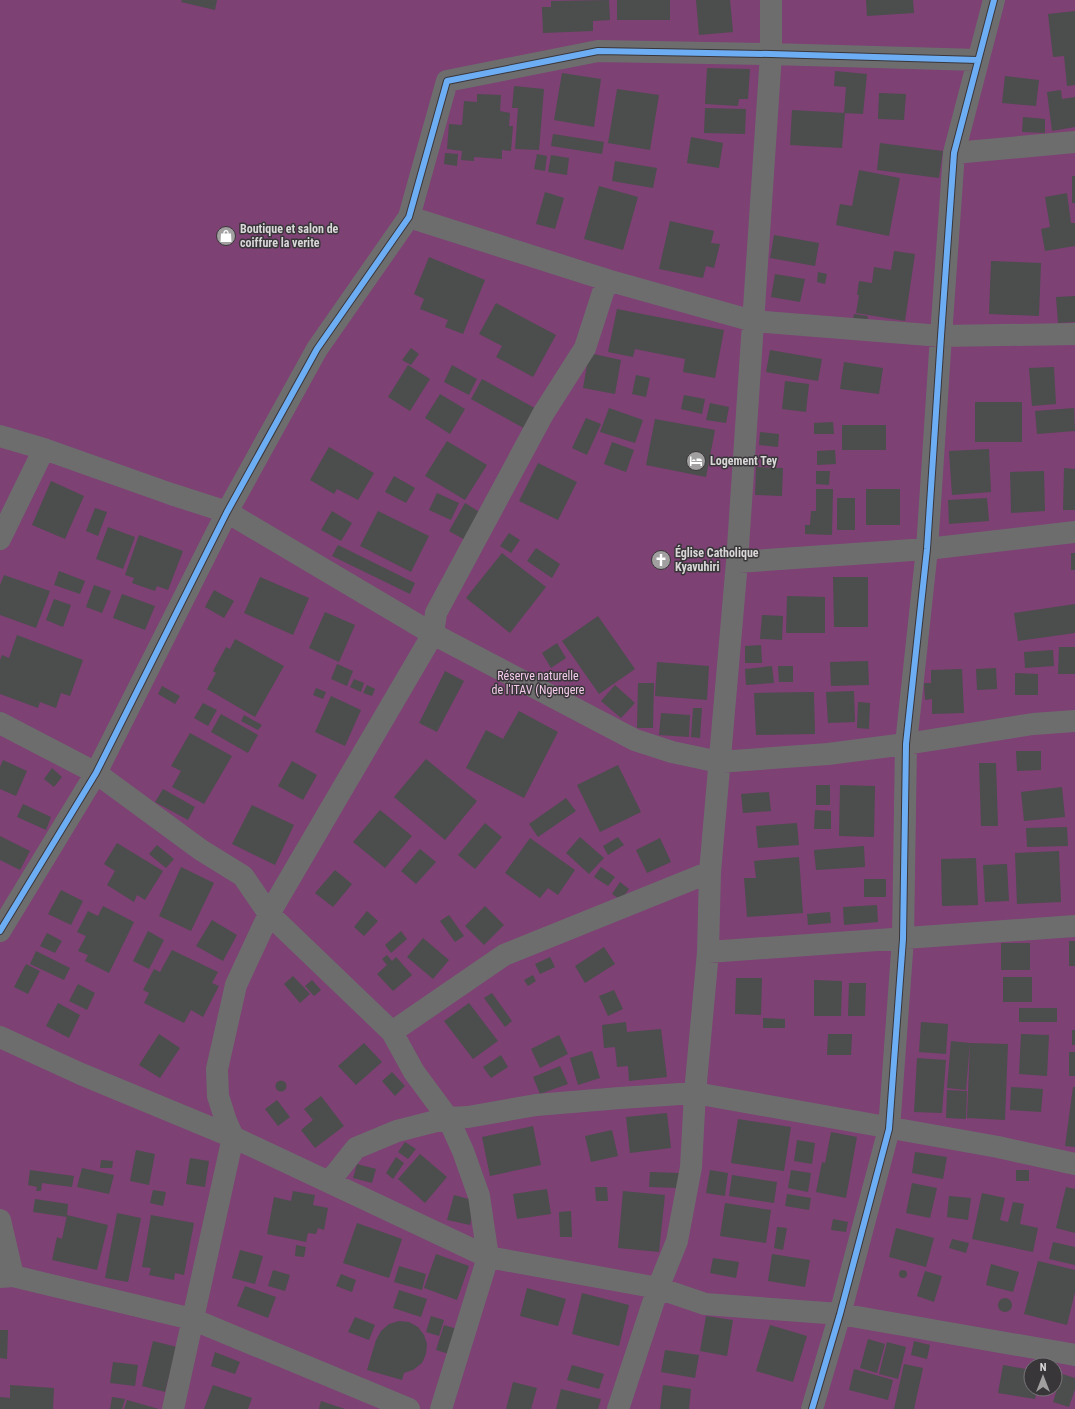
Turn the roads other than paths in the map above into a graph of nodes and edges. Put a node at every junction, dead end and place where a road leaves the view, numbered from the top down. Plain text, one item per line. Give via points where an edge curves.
1 (770, 0) edge
2 (994, 0) edge
3 (770, 54) junction
4 (978, 60) junction
5 (1075, 142) edge
6 (954, 153) junction
7 (409, 217) junction
8 (607, 280) junction
9 (754, 322) junction
10 (1075, 334) edge
11 (940, 336) junction
12 (0, 436) edge
13 (44, 449) junction
14 (227, 512) junction
15 (1075, 532) edge
16 (0, 539) edge
17 (927, 549) junction
18 (737, 562) junction
19 (433, 634) junction
20 (1075, 721) edge
21 (0, 723) edge
22 (906, 744) junction
23 (719, 762) junction
24 (96, 774) junction
25 (710, 872) junction
26 (269, 914) junction
27 (1075, 926) edge
28 (0, 931) edge
29 (904, 938) junction
30 (708, 952) junction
31 (392, 1032) junction
32 (0, 1043) edge
33 (695, 1093) junction
34 (448, 1118) junction
35 (889, 1129) junction
36 (233, 1137) junction
37 (1075, 1164) edge
38 (329, 1182) junction
39 (0, 1220) edge
40 (488, 1257) junction
41 (7, 1277) edge
42 (658, 1288) junction
43 (840, 1314) junction
44 (192, 1320) junction
45 (1075, 1355) edge
46 (173, 1409) edge
47 (409, 1409) edge
48 (441, 1409) edge
49 (618, 1409) edge
50 (812, 1409) edge

1 - 3 street
2 - 4 street
3 - 4 street
3 - 7 street via 598,51 447,81
3 - 9 street
4 - 6 street
5 - 6 street
6 - 11 street
7 - 8 street
7 - 14 street via 317,349
8 - 9 street
8 - 19 street via 585,348 543,414 436,613
9 - 11 street
9 - 18 street
10 - 11 street
11 - 17 street
12 - 13 street
13 - 14 street
13 - 16 street
14 - 19 street
14 - 24 street
15 - 17 street
17 - 18 street
17 - 22 street
18 - 23 street
19 - 23 street via 635,740 672,752
19 - 26 street
20 - 22 street via 1033,724
21 - 24 street
22 - 23 street via 828,754
22 - 29 street
23 - 25 street
24 - 26 street via 201,850 244,876
24 - 28 street
25 - 30 street
25 - 31 street via 504,956
26 - 31 street
26 - 36 street via 236,985 218,1069 218,1096
27 - 29 street
29 - 30 street
29 - 35 street
30 - 33 street
31 - 34 street via 414,1072
32 - 36 street
33 - 34 street via 536,1105
33 - 35 street
33 - 42 street via 691,1167 677,1241
34 - 38 street via 397,1131 356,1148
34 - 40 street via 479,1196
35 - 37 street via 998,1147
35 - 43 street
36 - 38 street
36 - 44 street
38 - 40 street
39 - 41 street
40 - 42 street
40 - 48 street
41 - 44 street
42 - 43 street via 705,1304
42 - 49 street
43 - 45 street
43 - 50 street
44 - 46 street
44 - 47 street

